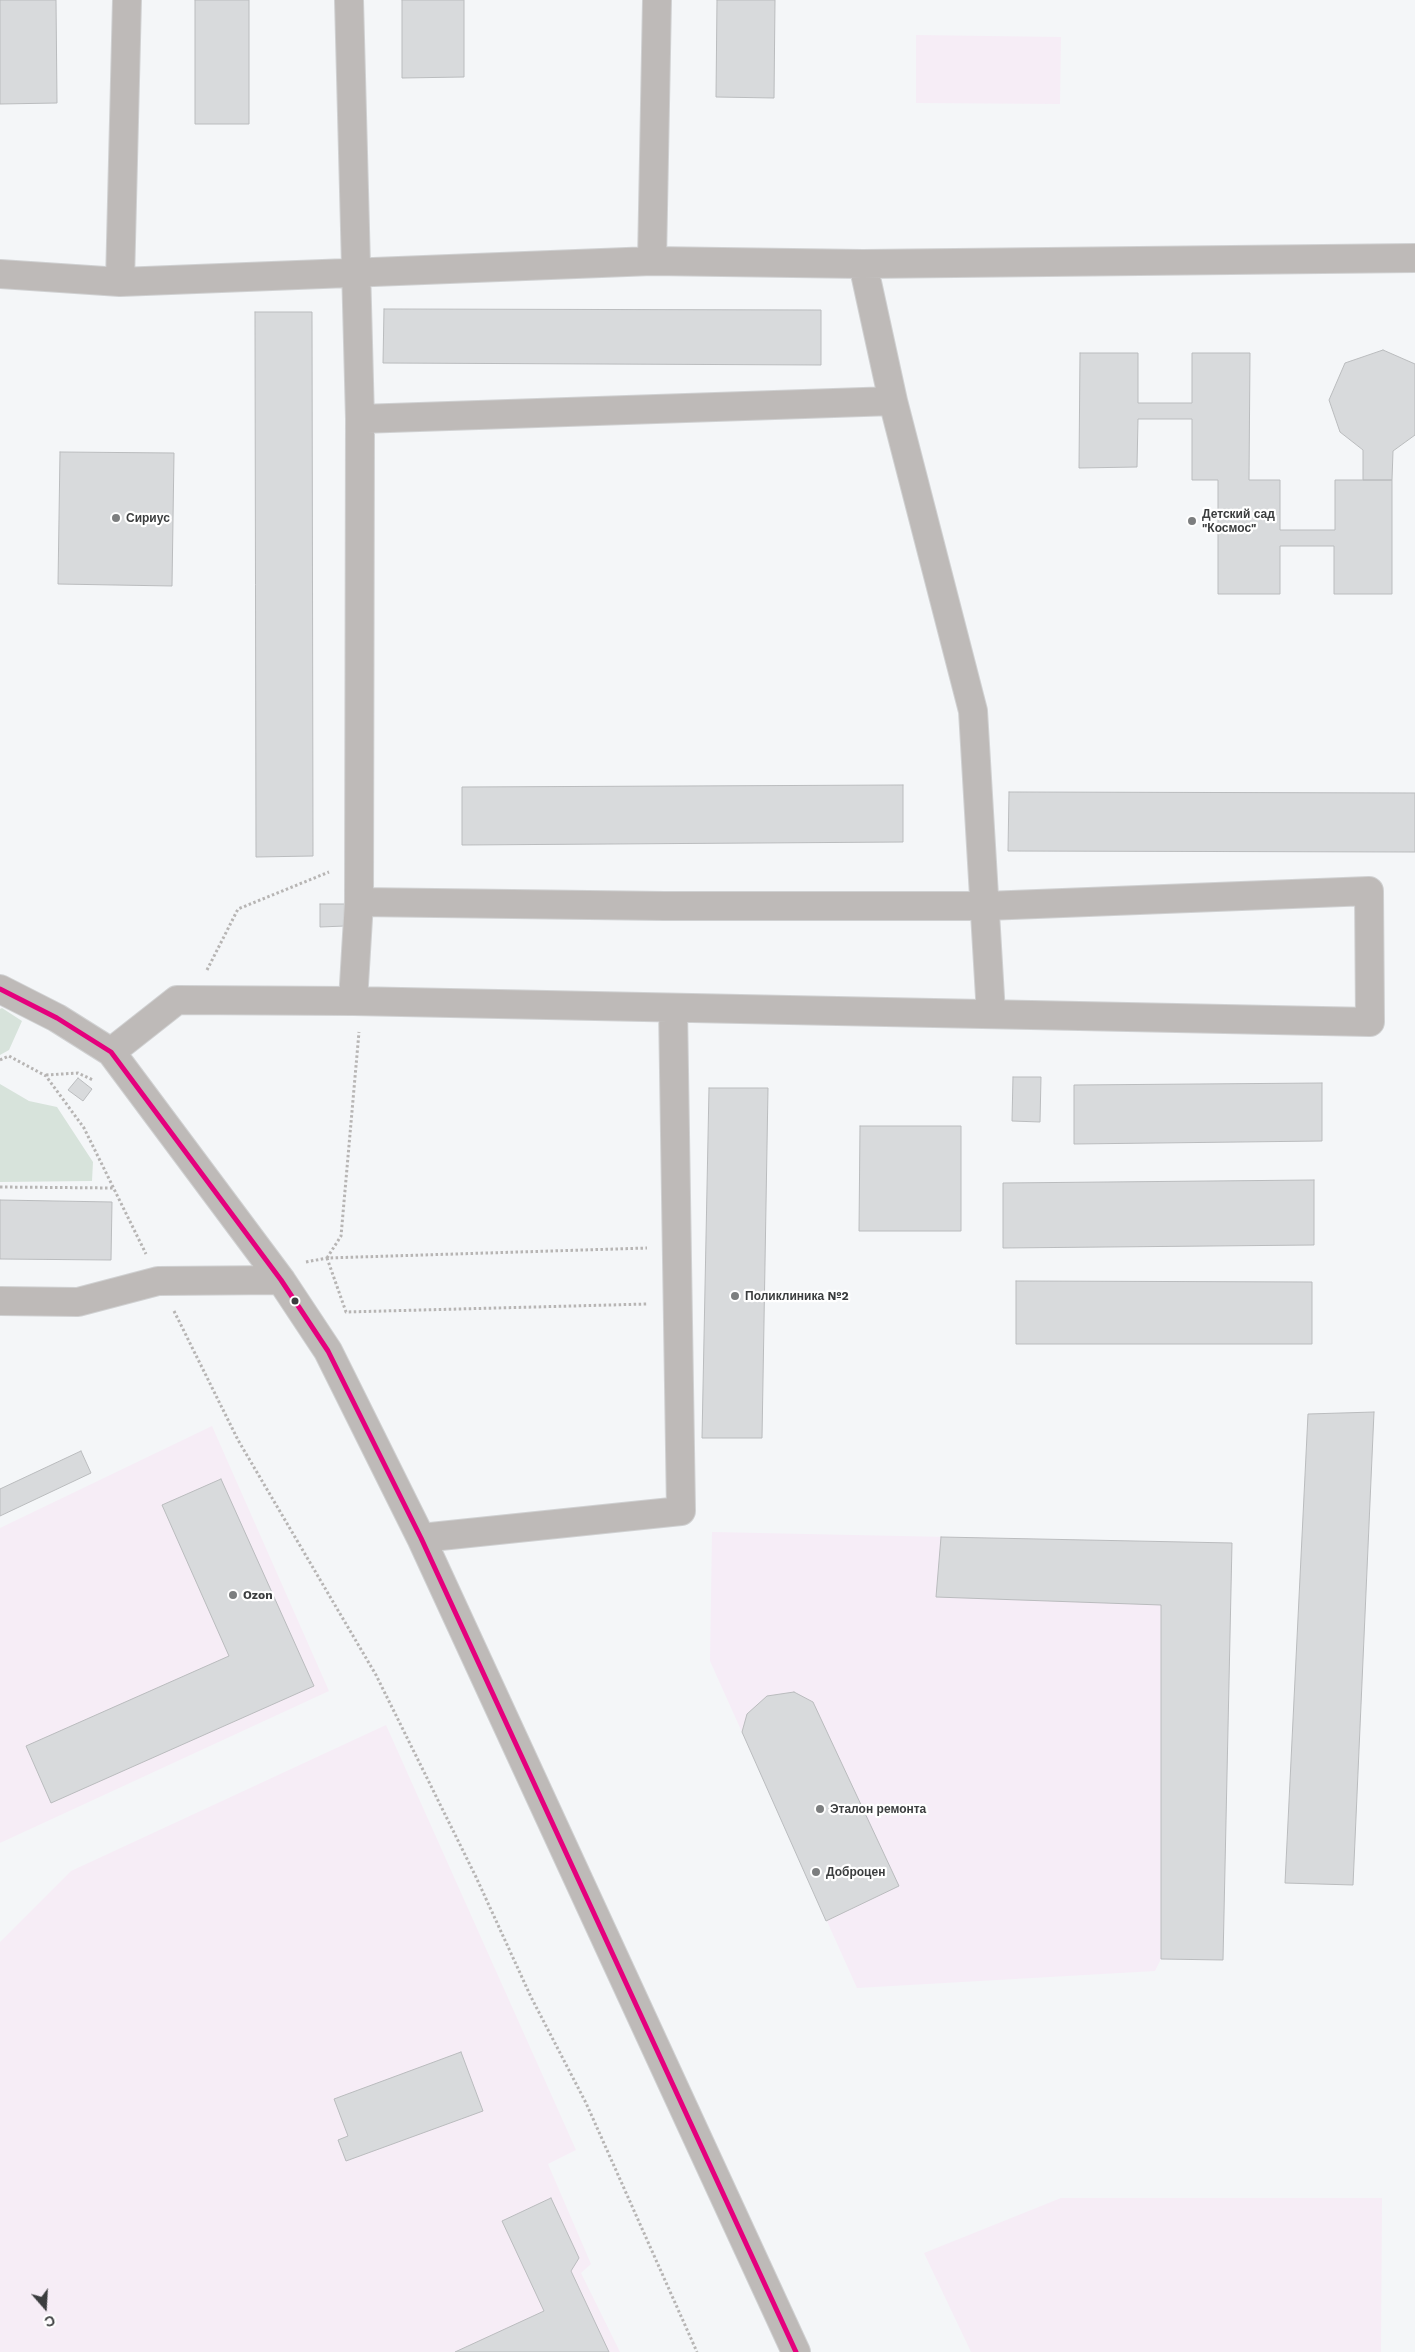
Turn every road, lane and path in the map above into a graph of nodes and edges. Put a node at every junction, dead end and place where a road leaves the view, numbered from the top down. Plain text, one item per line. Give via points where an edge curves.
1 (127, 0) edge
2 (349, 0) edge
3 (657, 0) edge
4 (1415, 258) edge
5 (652, 261) junction
6 (863, 264) junction
7 (358, 272) junction
8 (0, 274) edge
9 (120, 282) junction
10 (893, 401) junction
11 (360, 419) junction
12 (359, 859) junction
13 (359, 902) junction
14 (986, 906) junction
15 (0, 989) edge
16 (178, 1000) junction
17 (356, 1002) junction
18 (673, 1008) junction
19 (991, 1014) junction
20 (111, 1052) junction
21 (0, 1060) edge
22 (0, 1187) edge
23 (115, 1188) junction
24 (677, 1248) junction
25 (327, 1258) junction
26 (281, 1280) junction
27 (158, 1281) junction
28 (0, 1301) edge
29 (678, 1303) junction
30 (421, 1538) junction
31 (698, 2352) edge
32 (796, 2352) edge

1 - 9 street
2 - 7 street
3 - 5 street
4 - 6 street
5 - 6 street
5 - 7 street
6 - 10 street
7 - 9 street
7 - 11 street
8 - 9 street
10 - 11 street
10 - 14 street via 973,711
11 - 12 street
12 - 13 street
12 - 16 path via 238,909 202,982
13 - 14 street
13 - 17 street
14 - 19 street
14 - 19 street via 1369,891 1370,1022
15 - 20 street via 57,1018
16 - 17 street
16 - 20 street
17 - 18 street
17 - 25 path via 358,1041 342,1236
18 - 19 street
18 - 24 street
20 - 26 street
21 - 23 path via 9,1056 46,1076 84,1128
22 - 23 path
23 - 27 path
24 - 25 path
24 - 29 street
25 - 29 path via 346,1312
26 - 27 street
26 - 30 street via 328,1351
27 - 28 street via 78,1302
27 - 31 path via 238,1440 376,1675 586,2104
29 - 30 street via 682,1511
30 - 32 street

